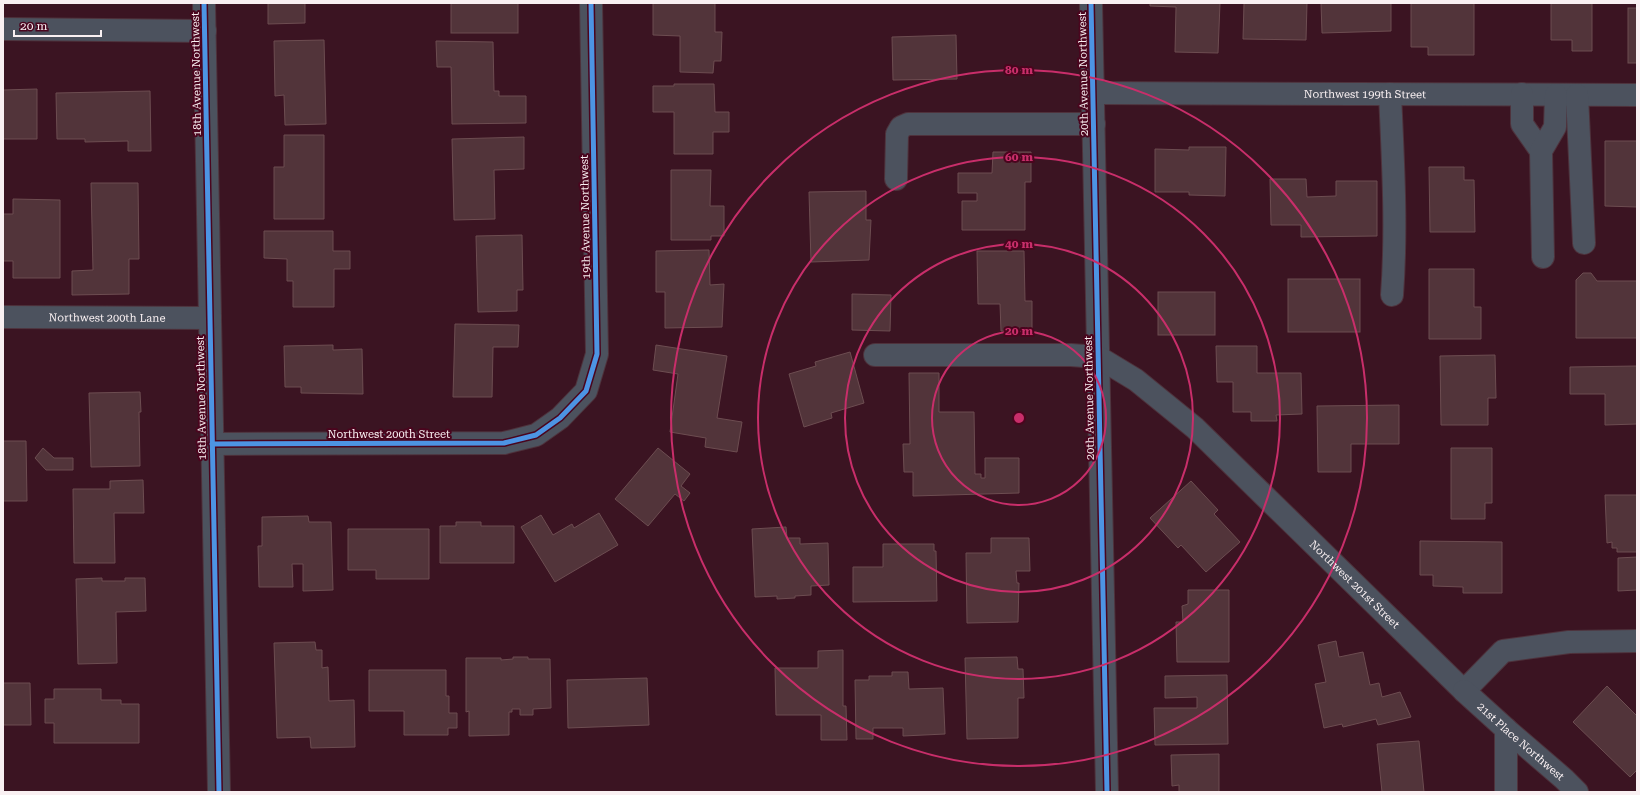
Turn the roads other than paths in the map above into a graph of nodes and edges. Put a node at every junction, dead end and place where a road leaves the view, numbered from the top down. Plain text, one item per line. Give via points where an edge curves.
1 (204, 3) edge
2 (591, 3) edge
3 (1091, 3) edge
4 (3, 29) edge
5 (205, 31) junction
6 (1093, 93) junction
7 (1390, 94) junction
8 (1522, 94) junction
9 (1567, 95) junction
10 (1637, 95) edge
11 (1094, 124) junction
12 (1541, 151) junction
13 (896, 179) dead end
14 (1584, 243) dead end
15 (1543, 257) dead end
16 (1392, 296) dead end
17 (3, 317) edge
18 (210, 318) junction
19 (875, 355) dead end
20 (1098, 357) junction
21 (560, 418) joint
22 (212, 444) junction
23 (1637, 641) edge
24 (1464, 691) junction
25 (1506, 729) junction
26 (219, 792) edge
27 (1107, 792) edge
28 (1506, 792) edge
29 (1577, 792) edge

1 - 5 street, 18th Avenue Northwest
2 - 21 street, 19th Avenue Northwest via 598,354 586,391
3 - 6 street, 20th Avenue Northwest
4 - 5 street
5 - 18 street, 18th Avenue Northwest
6 - 7 street, Northwest 199th Street
6 - 11 street, 20th Avenue Northwest
7 - 8 street, Northwest 199th Street
7 - 16 street via 1395,207
8 - 9 street, Northwest 199th Street
8 - 12 street via 1522,124
9 - 10 street, Northwest 199th Street
9 - 12 street via 1555,127
9 - 14 street
11 - 13 street via 908,124 901,127 897,134
11 - 20 street, 20th Avenue Northwest
12 - 15 street
17 - 18 street, Northwest 200th Lane
18 - 22 street, 18th Avenue Northwest
19 - 20 street
20 - 24 street, Northwest 201st Street via 1136,380 1195,428
20 - 27 street, 20th Avenue Northwest
21 - 22 street, Northwest 200th Street via 536,435 504,443
22 - 26 street, 18th Avenue Northwest
23 - 24 street via 1569,642 1504,651
24 - 25 street, 21st Place Northwest
25 - 28 street
25 - 29 street, 21st Place Northwest

